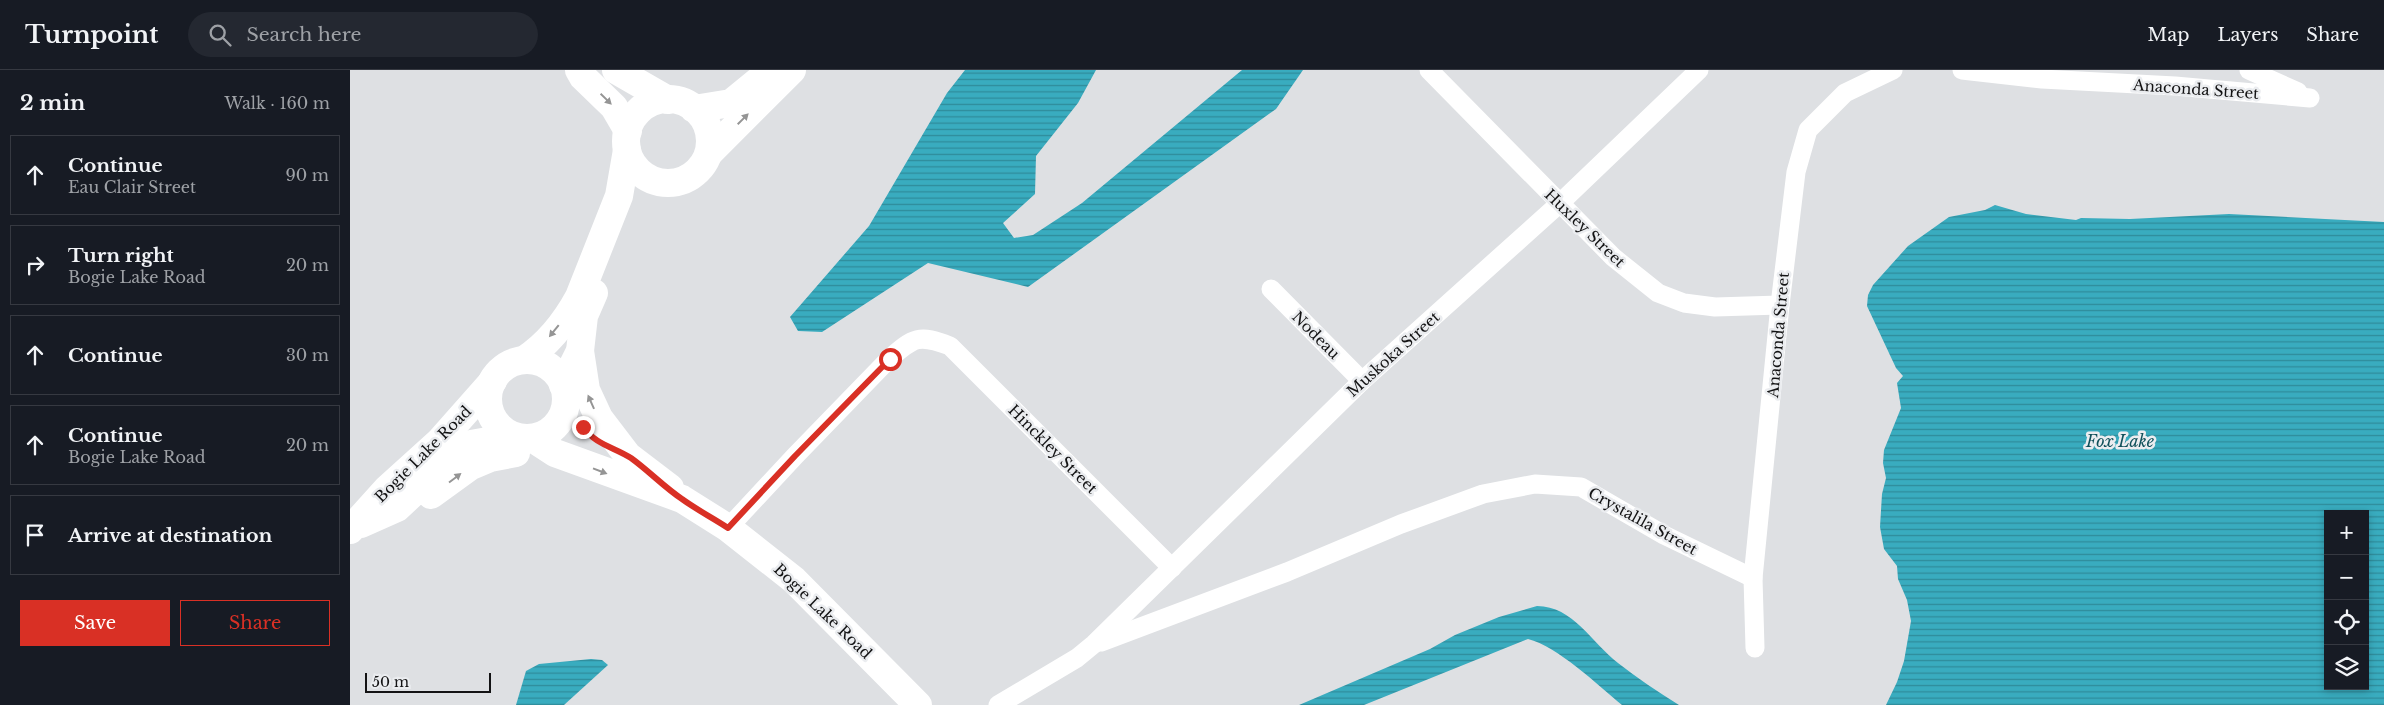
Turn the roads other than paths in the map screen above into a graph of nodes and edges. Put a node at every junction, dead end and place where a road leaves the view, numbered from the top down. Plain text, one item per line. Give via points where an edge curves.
1 (579, 70) edge
2 (616, 70) edge
3 (772, 70) edge
4 (792, 70) edge
5 (1429, 70) edge
6 (1699, 70) edge
7 (1893, 70) edge
8 (1962, 70) edge
9 (2249, 70) edge
10 (668, 100) junction
11 (694, 108) junction
12 (628, 141) junction
13 (708, 153) junction
14 (665, 183) junction
15 (1559, 204) junction
16 (1271, 289) dead end
17 (1780, 306) junction
18 (580, 351) junction
19 (524, 360) junction
20 (492, 381) junction
21 (1362, 381) junction
22 (565, 391) junction
23 (528, 438) junction
24 (555, 454) junction
25 (628, 456) junction
26 (682, 499) junction
27 (397, 508) junction
28 (1440, 510) joint
29 (352, 528) edge
30 (728, 528) junction
31 (1172, 568) junction
32 (1753, 578) junction
33 (1094, 644) junction
34 (1755, 648) dead end
35 (918, 705) edge
36 (998, 705) edge

1 -> 12 main road via 614,107
2 - 10 main road
3 - 11 main road via 731,103
13 -> 4 main road
5 - 15 street, Huxley Street
6 - 15 street, Muskoka Street
7 - 17 street, Anaconda Street via 1845,93 1808,130 1796,172
8 - 9 street, Anaconda Street via 2042,79 2310,98
10 - 11 main road
10 - 12 main road via 648,104 637,113
11 - 13 main road via 707,125
12 - 14 main road via 632,163 652,180
12 -> 19 main road via 619,196 579,297 539,350
13 - 14 main road via 692,176 679,182
14 - 18 main road via 647,190 634,201 584,316
15 - 17 street, Huxley Street via 1613,257 1658,293 1684,303 1715,307
15 - 21 street, Muskoka Street
16 - 21 street, Nodeau
17 - 32 street, Anaconda Street
18 - 22 main road
25 -> 18 main road via 598,418 591,403
19 - 20 main road via 506,367
19 - 22 main road via 548,366 557,374
20 - 23 main road via 489,406 493,418 512,435
20 - 29 main road, Bogie Lake Road via 439,442 387,489
21 - 31 street, Muskoka Street
22 - 23 main road via 565,409 552,428
22 - 25 main road via 590,436
23 - 24 main road, Bogie Lake Road
23 - 27 main road, Bogie Lake Road via 471,444 456,452
24 -> 26 main road, Bogie Lake Road
27 -> 24 main road via 432,494 471,466 490,458 526,452
25 - 26 main road
26 - 30 main road, Bogie Lake Road
27 - 29 main road, Bogie Lake Road
28 - 32 street, Crystalila Street via 1483,494 1534,484 1581,486 1664,535
28 - 33 street, Muskoka Street via 1287,572
30 - 31 street, Hinckley Street via 890,359 906,344 929,338 950,346
30 - 35 main road, Bogie Lake Road via 794,580
31 - 33 street, Muskoka Street
32 - 34 street, Anaconda Street
33 - 36 street, Muskoka Street via 1077,658

